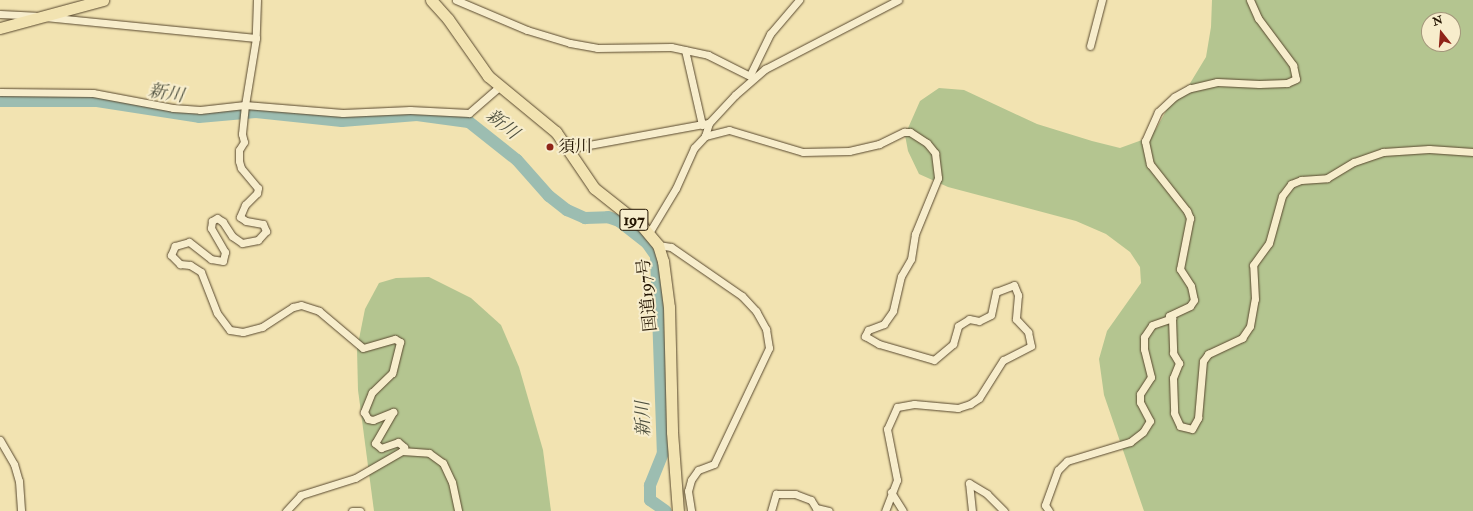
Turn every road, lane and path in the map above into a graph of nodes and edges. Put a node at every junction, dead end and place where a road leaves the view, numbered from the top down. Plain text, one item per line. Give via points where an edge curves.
1 (103, 0) edge
2 (257, 0) edge
3 (456, 0) edge
4 (799, 0) edge
5 (898, 0) edge
6 (1102, 0) edge
7 (1250, 0) edge
8 (435, 1) edge
9 (0, 14) edge
10 (42, 16) junction
11 (0, 28) edge
12 (256, 38) junction
13 (1090, 46) dead end
14 (685, 50) junction
15 (752, 76) junction
16 (498, 87) junction
17 (0, 92) edge
18 (245, 105) junction
19 (706, 124) junction
20 (706, 136) junction
21 (566, 149) junction
22 (1473, 152) edge
23 (649, 233) junction
24 (658, 245) junction
25 (1172, 318) junction
26 (0, 440) edge
27 (402, 451) junction
28 (891, 492) junction
29 (21, 511) edge
30 (286, 511) edge
31 (352, 511) edge
32 (360, 511) edge
33 (458, 511) edge
34 (678, 511) edge
35 (691, 511) edge
36 (771, 511) edge
37 (829, 511) edge
38 (885, 511) edge
39 (903, 511) edge
40 (972, 511) edge
41 (1004, 511) edge
42 (1049, 511) edge

1 - 10 highway
2 - 12 street
3 - 14 street via 526,30 583,46 671,47
4 - 15 street via 770,34
5 - 15 street
6 - 13 street
7 - 25 street via 1258,18 1293,65 1296,79 1273,83 1217,82 1190,88 1164,104 1147,133 1146,157 1187,210 1190,218 1180,269 1191,286 1194,300 1190,306 1169,316
8 - 16 highway, 国道197号 / 197 via 474,59
9 - 10 street
10 - 11 highway
10 - 12 street
12 - 18 street
14 - 15 street via 708,55
14 - 19 street
15 - 19 street
16 - 18 street via 469,113 423,110 343,113
16 - 21 highway, 国道197号 / 197 via 556,132
17 - 18 street via 93,93 173,108 200,110
18 - 27 street via 242,134 244,142 239,161 241,168 258,188 257,193 245,205 240,217 246,222 262,224 266,228 264,235 258,240 242,243 216,218 210,228 225,252 223,261 211,259 189,242 175,246 171,255 180,264 190,265 201,272 217,313 230,330 243,332 262,327 293,307 301,305 319,311 363,348 399,340 397,364 392,373 372,392 364,412 368,419 373,420 393,412 376,443 381,448 398,442 404,447
19 - 20 street
19 - 21 street
20 - 23 street via 694,148 676,188
20 - 28 street via 730,130 803,152 849,152 910,132 928,143 935,154 938,178 914,234 911,259 901,276 893,311 884,324 868,330 865,336 879,344 934,360 953,344 958,326 969,319 979,320 992,315 996,292 1014,285 1018,295 1016,319 1028,332 1031,346 1003,360 979,398 970,404 958,408 914,404 896,407 887,429 897,480
21 - 23 highway, 国道197号 / 197 via 594,188
22 - 25 street via 1429,149 1383,152 1354,162 1327,178 1301,180 1286,189 1269,243 1253,265 1255,299 1250,326 1242,338 1208,354 1203,361 1198,418 1195,425 1188,429 1180,426 1174,413 1173,378 1179,363 1173,353
23 - 24 highway, 国道197号 / 197
24 - 34 highway, 国道197号 / 197 via 663,261 669,307 672,432
24 - 35 street via 671,247 742,296 756,311 766,329 770,348 714,464 698,470 691,480 688,491
25 - 42 street via 1152,325 1144,337 1144,349 1151,377 1140,394 1140,402 1150,421 1143,432 1130,442 1067,461 1058,470 1045,505
26 - 29 street via 14,464 19,481
27 - 30 street via 355,478 301,495
27 - 33 street via 429,453 443,463 452,482
28 - 38 street
28 - 39 street
31 - 32 street
36 - 37 street via 776,494 795,494 811,500 816,508
40 - 41 street via 969,483 987,494

